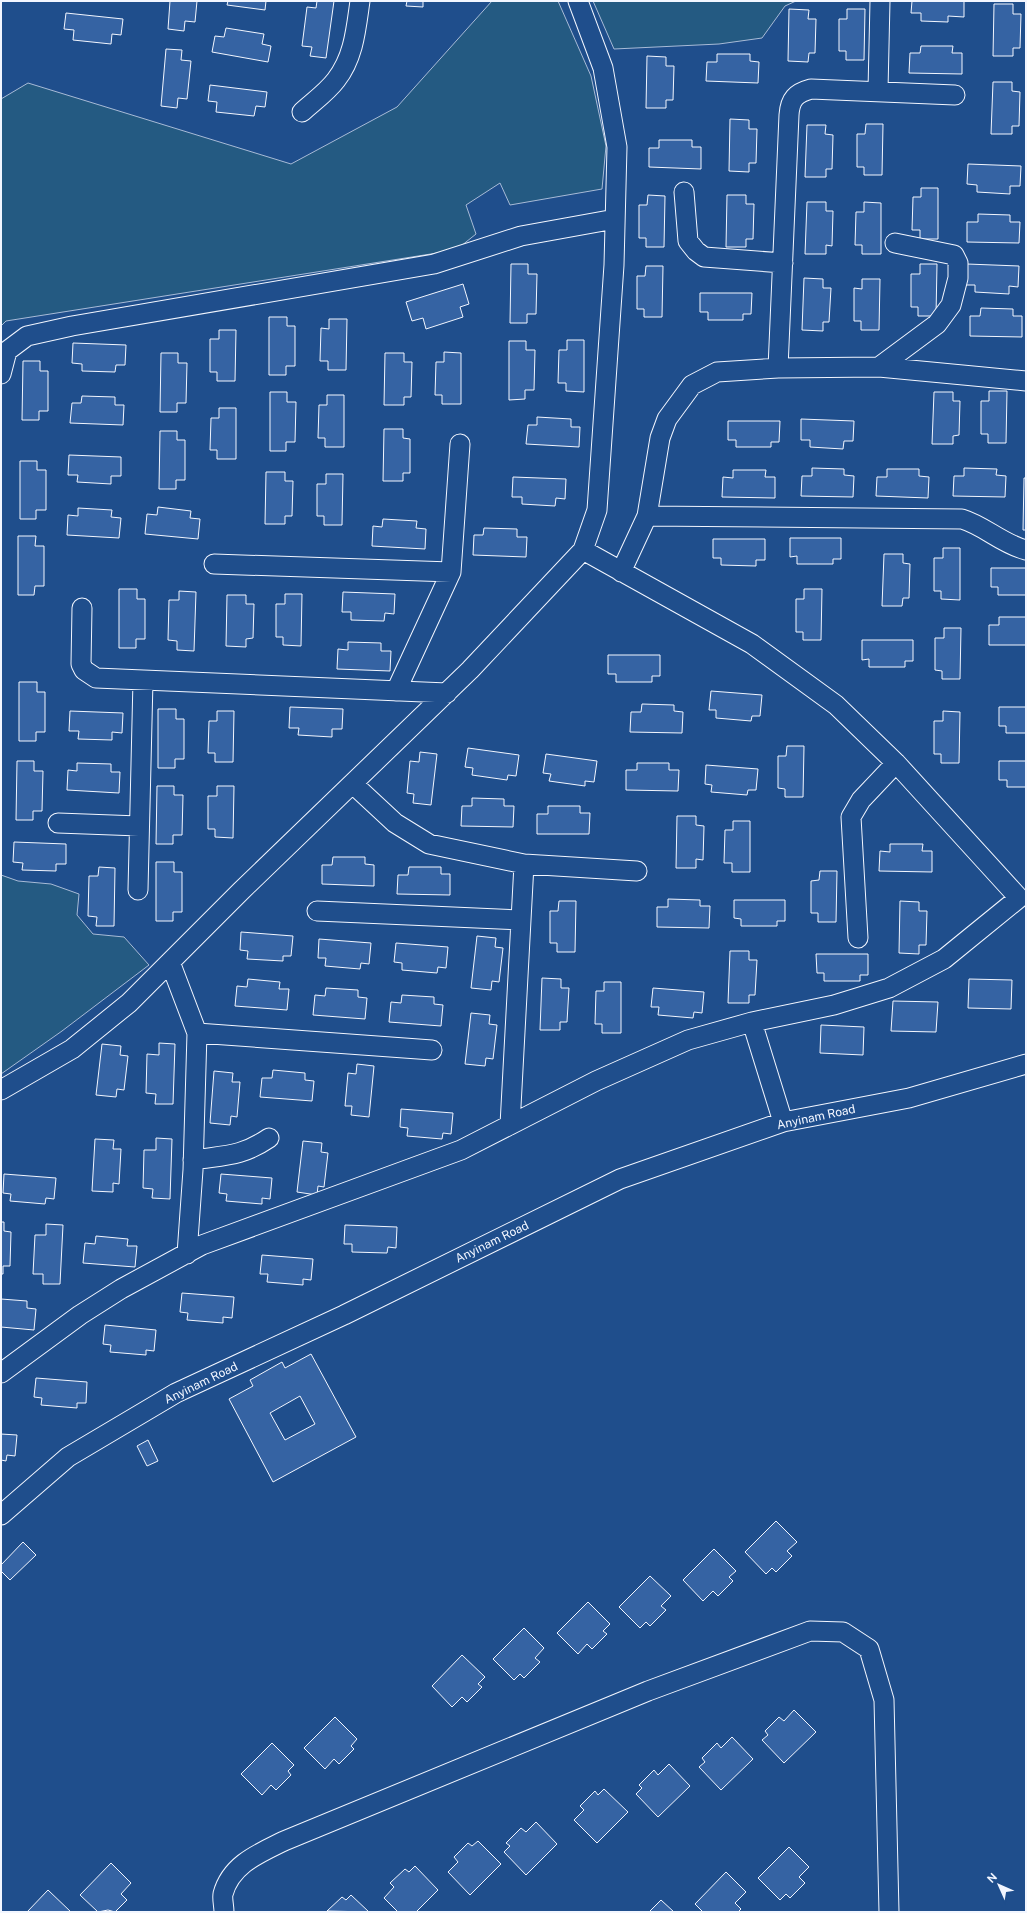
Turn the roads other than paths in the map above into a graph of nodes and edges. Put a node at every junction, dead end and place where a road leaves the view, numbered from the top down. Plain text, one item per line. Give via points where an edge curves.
1 (360, 1) edge
2 (578, 1) edge
3 (880, 1) edge
4 (878, 90) junction
5 (955, 95) dead end
6 (302, 112) dead end
7 (684, 192) dead end
8 (614, 219) junction
9 (895, 244) dead end
10 (783, 263) junction
11 (879, 367) junction
12 (778, 368) junction
13 (1, 374) edge
14 (1026, 381) edge
15 (460, 444) dead end
16 (647, 516) junction
17 (583, 550) junction
18 (1026, 550) edge
19 (214, 564) dead end
20 (451, 572) junction
21 (621, 572) junction
22 (82, 608) dead end
23 (143, 680) junction
24 (396, 690) junction
25 (447, 693) junction
26 (896, 763) junction
27 (353, 784) junction
28 (58, 823) dead end
29 (139, 826) junction
30 (524, 864) junction
31 (637, 871) dead end
32 (138, 890) dead end
33 (1022, 894) edge
34 (317, 911) dead end
35 (521, 920) junction
36 (858, 938) dead end
37 (170, 962) junction
38 (752, 1022) junction
39 (197, 1033) junction
40 (432, 1050) dead end
41 (1026, 1064) edge
42 (1, 1090) edge
43 (783, 1122) junction
44 (510, 1125) junction
45 (269, 1138) dead end
46 (193, 1160) junction
47 (187, 1254) junction
48 (1, 1373) edge
49 (1, 1515) edge
50 (224, 1912) edge
51 (889, 1912) edge

1 - 6 street via 350,58 336,81
2 - 8 street via 603,68 616,139
3 - 4 street
4 - 5 street
4 - 10 street via 810,88 792,98 789,106
7 - 10 street via 688,241 704,257
8 - 13 street via 521,236 434,264 72,326 27,336 7,351
8 - 17 street via 614,265 596,510
9 - 11 street via 954,255 958,263 958,278 951,305 937,324
10 - 12 street
11 - 12 street
11 - 14 street
12 - 16 street via 717,372 692,385 667,419 660,438
15 - 20 street
16 - 18 street via 962,519 976,523 1014,547
16 - 21 street
17 - 21 street
17 - 25 street
19 - 20 street
20 - 24 street
21 - 26 street via 752,644 836,705
22 - 23 street via 81,664 84,670 96,678
23 - 24 street
23 - 29 street
24 - 25 street
25 - 27 street
26 - 33 street
26 - 36 street via 861,800 851,817
27 - 30 street via 395,823 430,844
27 - 37 street
28 - 29 street
29 - 32 street
30 - 31 street
30 - 35 street
33 - 38 street via 944,959 889,988 834,1005
34 - 35 street
35 - 44 street
37 - 39 street
37 - 42 street via 129,1003 72,1049
38 - 43 street
38 - 44 street via 688,1040 596,1081
39 - 40 street
39 - 46 street
41 - 43 street, Anyinam Road via 909,1098
43 - 49 street, Anyinam Road via 620,1179 344,1315 176,1393 68,1457
44 - 47 street via 461,1150 210,1243
45 - 46 street via 255,1148 241,1153
46 - 47 street
47 - 48 street via 121,1289 80,1315
50 - 51 street via 223,1895 230,1877 249,1859 284,1841 648,1691 810,1631 843,1632 869,1649 884,1700

